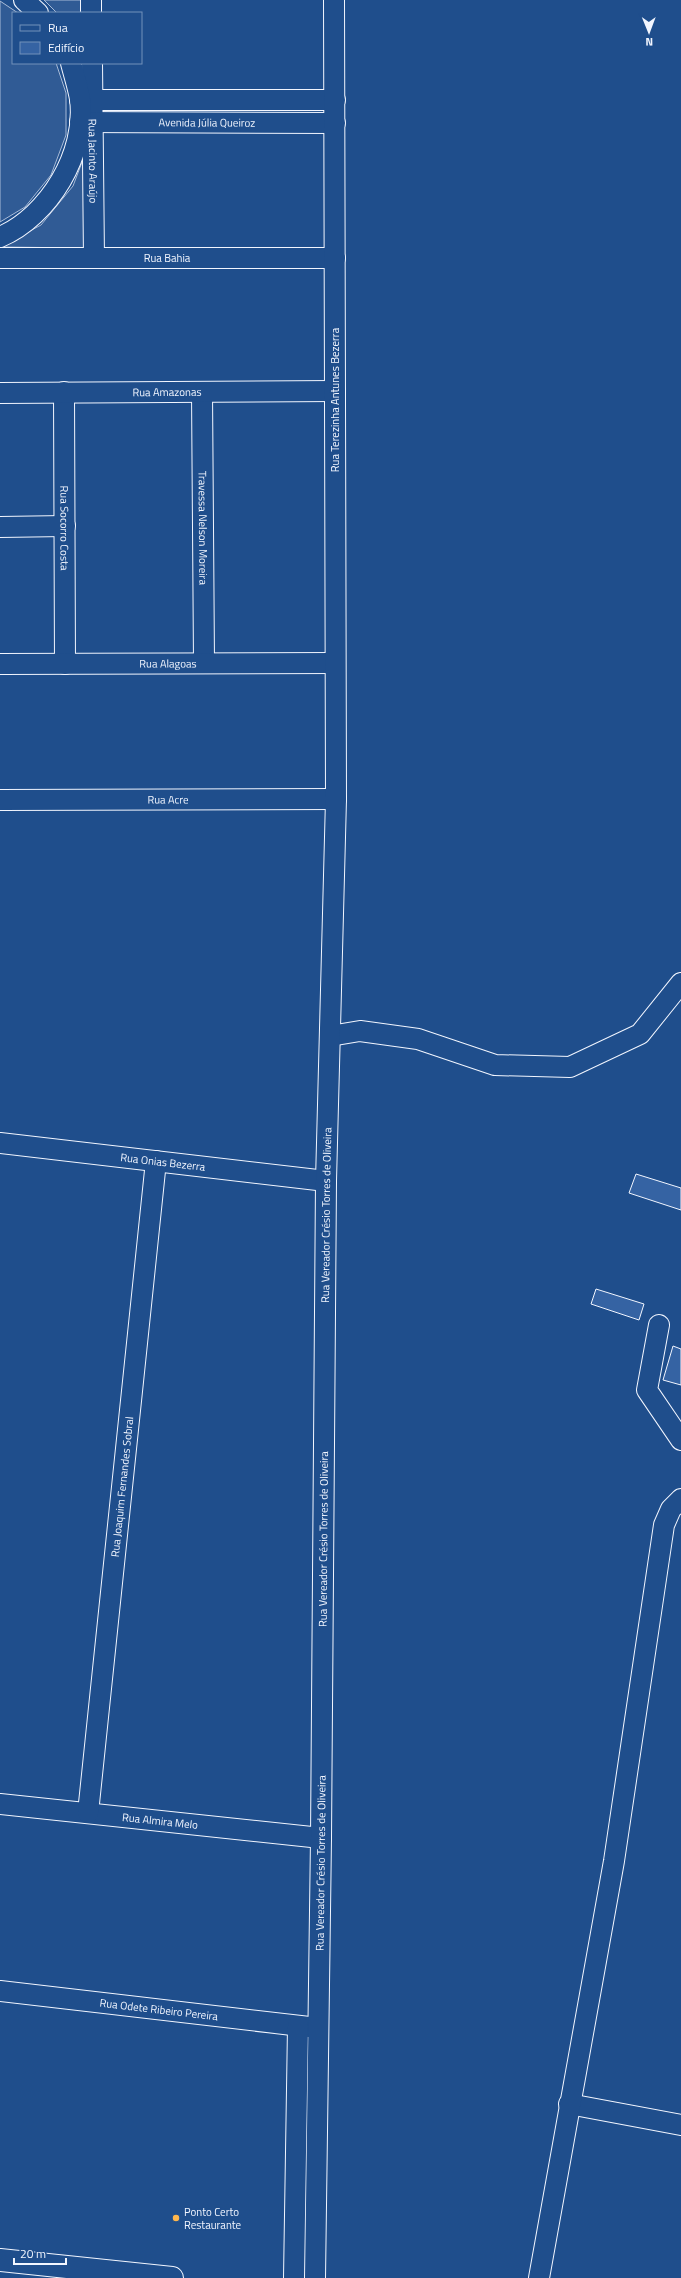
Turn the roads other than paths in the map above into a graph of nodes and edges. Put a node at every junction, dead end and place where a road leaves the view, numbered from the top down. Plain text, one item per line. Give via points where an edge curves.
1 (24, 0) edge
2 (91, 0) edge
3 (334, 0) edge
4 (37, 12) edge
5 (92, 12) edge
6 (71, 64) edge
7 (92, 64) edge
8 (86, 100) junction
9 (335, 100) junction
10 (86, 122) junction
11 (335, 123) junction
12 (0, 237) edge
13 (0, 258) edge
14 (94, 258) junction
15 (335, 258) junction
16 (335, 391) junction
17 (64, 392) junction
18 (202, 392) junction
19 (0, 393) edge
20 (64, 526) junction
21 (0, 527) edge
22 (204, 663) junction
23 (335, 663) junction
24 (0, 664) edge
25 (66, 664) junction
26 (0, 800) edge
27 (336, 800) junction
28 (681, 983) edge
29 (330, 1036) junction
30 (0, 1143) edge
31 (156, 1161) junction
32 (326, 1180) junction
33 (659, 1325) dead end
34 (681, 1440) edge
35 (681, 1499) edge
36 (0, 1804) edge
37 (88, 1813) junction
38 (321, 1838) junction
39 (0, 1991) edge
40 (298, 2026) junction
41 (318, 2028) junction
42 (569, 2104) junction
43 (681, 2125) edge
44 (0, 2260) edge
45 (163, 2278) edge
46 (294, 2278) edge
47 (315, 2278) edge
48 (539, 2278) edge

1 - 4 street
2 - 5 street
3 - 9 street, Rua Terezinha Antunes Bezerra
6 - 8 street
7 - 8 street
8 - 9 street, Avenida Júlia Queiroz
8 - 10 street
9 - 11 street, Rua Terezinha Antunes Bezerra
10 - 11 street, Avenida Júlia Queiroz
10 - 12 street via 59,186 37,212 10,233
10 - 14 street, Rua Jacinto Araújo
11 - 15 street, Rua Terezinha Antunes Bezerra
13 - 14 street, Rua Bahia
14 - 15 street, Rua Bahia
15 - 16 street, Rua Terezinha Antunes Bezerra
16 - 18 street, Rua Amazonas
16 - 23 street, Rua Terezinha Antunes Bezerra
17 - 18 street, Rua Amazonas
17 - 19 street, Rua Amazonas
17 - 20 street, Rua Socorro Costa
18 - 22 street, Travessa Nelson Moreira
20 - 21 street
20 - 25 street, Rua Socorro Costa
22 - 23 street, Rua Alagoas
22 - 25 street, Rua Alagoas
23 - 27 street, Rua Terezinha Antunes Bezerra
24 - 25 street, Rua Alagoas
26 - 27 street, Rua Acre
27 - 29 street, Rua Vereador Crésio Torres de Oliveira
28 - 29 street via 640,1034 570,1068 495,1065 418,1039 360,1031
29 - 32 street, Rua Vereador Crésio Torres de Oliveira
30 - 31 street, Rua Onias Bezerra
31 - 32 street, Rua Onias Bezerra
31 - 37 street, Rua Joaquim Fernandes Sobral
32 - 38 street, Rua Vereador Crésio Torres de Oliveira
33 - 34 street via 647,1390
35 - 42 street via 670,1509 664,1525 614,1861
36 - 37 street, Rua Almira Melo
37 - 38 street, Rua Almira Melo
38 - 41 street, Rua Vereador Crésio Torres de Oliveira
39 - 40 street, Rua Odete Ribeiro Pereira
40 - 41 street, Rua Odete Ribeiro Pereira
40 - 46 street
41 - 47 street, Rua Vereador Crésio Torres de Oliveira
42 - 43 street
42 - 48 street
44 - 45 main road

